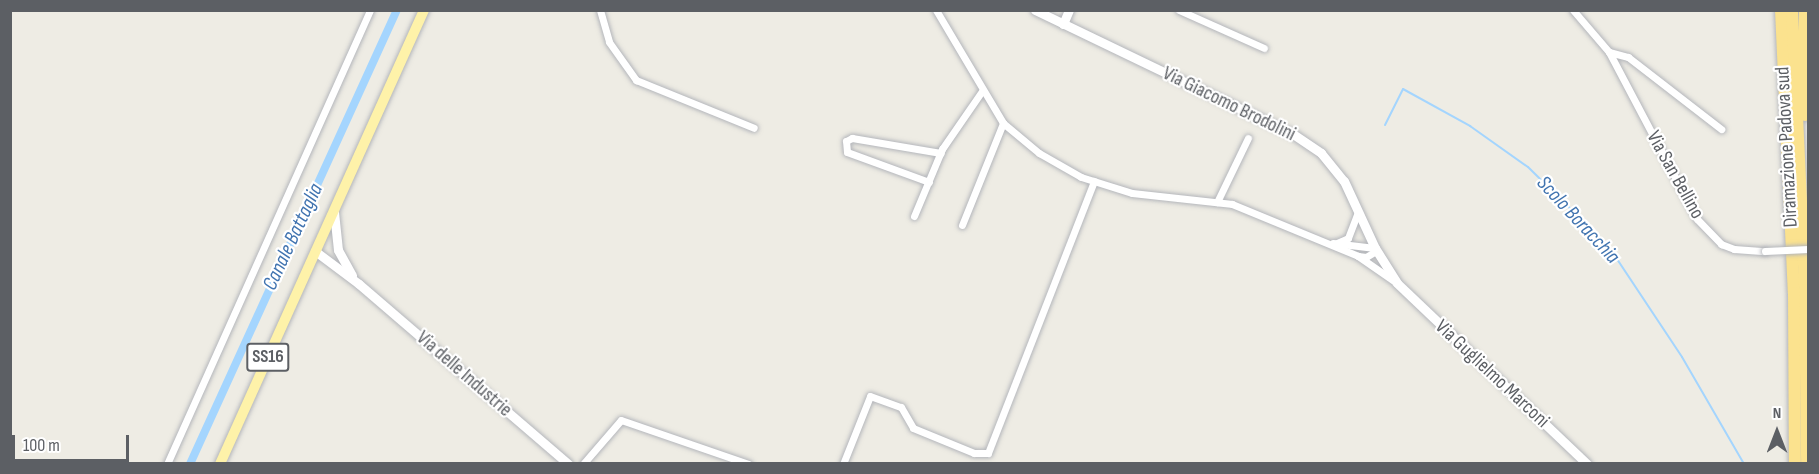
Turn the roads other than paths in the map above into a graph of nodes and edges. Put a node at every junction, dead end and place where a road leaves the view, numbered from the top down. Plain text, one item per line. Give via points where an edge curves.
1 (370, 10) edge
2 (424, 10) edge
3 (600, 10) edge
4 (936, 10) edge
5 (1035, 10) edge
6 (1069, 10) edge
7 (1179, 10) edge
8 (1573, 10) edge
9 (1781, 10) edge
10 (1792, 10) edge
11 (1805, 10) edge
12 (1063, 24) junction
13 (1264, 48) dead end
14 (1609, 52) junction
15 (981, 91) junction
16 (1003, 123) junction
17 (754, 128) dead end
18 (1721, 129) dead end
19 (1248, 138) dead end
20 (941, 153) junction
21 (929, 182) junction
22 (1094, 182) junction
23 (1217, 202) junction
24 (1802, 204) junction
25 (334, 210) junction
26 (1358, 210) junction
27 (914, 216) dead end
28 (962, 225) dead end
29 (321, 238) junction
30 (1326, 242) junction
31 (1337, 243) junction
32 (1809, 249) edge
33 (338, 250) junction
34 (1375, 250) junction
35 (315, 251) junction
36 (1358, 256) junction
37 (1397, 283) junction
38 (360, 284) junction
39 (166, 464) edge
40 (220, 464) edge
41 (568, 464) edge
42 (583, 464) edge
43 (749, 464) edge
44 (843, 464) edge
45 (1587, 464) edge
46 (1795, 464) edge
47 (1807, 464) edge

1 - 39 street
2 - 25 main road, SS16
3 - 17 street via 609,42 636,80
4 - 15 street, Via Guglielmo Marconi via 964,51
5 - 12 street, Via Giacomo Brodolini
6 - 12 street
7 - 13 street
8 - 14 street
9 - 46 highway, Diramazione Padova sud via 1794,293
10 - 24 highway, Diramazione Padova sud
11 - 24 highway
12 - 26 street, Via Giacomo Brodolini via 1308,142 1335,168
14 - 18 street via 1628,57
14 - 32 street, Via San Bellino, bridge via 1697,219 1711,235 1734,249
15 - 16 street, Via Guglielmo Marconi
15 - 20 street
16 - 22 street, Via Guglielmo Marconi via 1039,153
16 - 28 street
19 - 23 street
20 - 21 street
20 - 21 street via 852,138 846,141 847,152
21 - 27 street
22 - 23 street, Via Guglielmo Marconi via 1132,193
22 - 44 street via 988,453 974,453 914,428 901,407 877,396 867,400
23 - 30 street, Via Guglielmo Marconi via 1232,204
24 - 47 highway, Diramazione Padova sud
25 - 29 main road, SS16
25 - 33 street, Via delle Industrie
26 - 31 street via 1352,231
26 - 34 street, Via Giacomo Brodolini
29 - 33 street, Via delle Industrie
29 - 35 main road, SS16
30 - 31 street, Via Guglielmo Marconi
30 - 36 street, Via Guglielmo Marconi
31 - 34 street, Via Guglielmo Marconi
33 - 38 street, Via delle Industrie
34 - 36 street via 1366,257
34 - 37 street, Via Guglielmo Marconi
35 - 38 street, Via delle Industrie
35 - 40 main road, SS16
36 - 37 street, Via Guglielmo Marconi
37 - 45 street, Via Guglielmo Marconi
38 - 41 street, Via delle Industrie
42 - 43 street via 621,420

